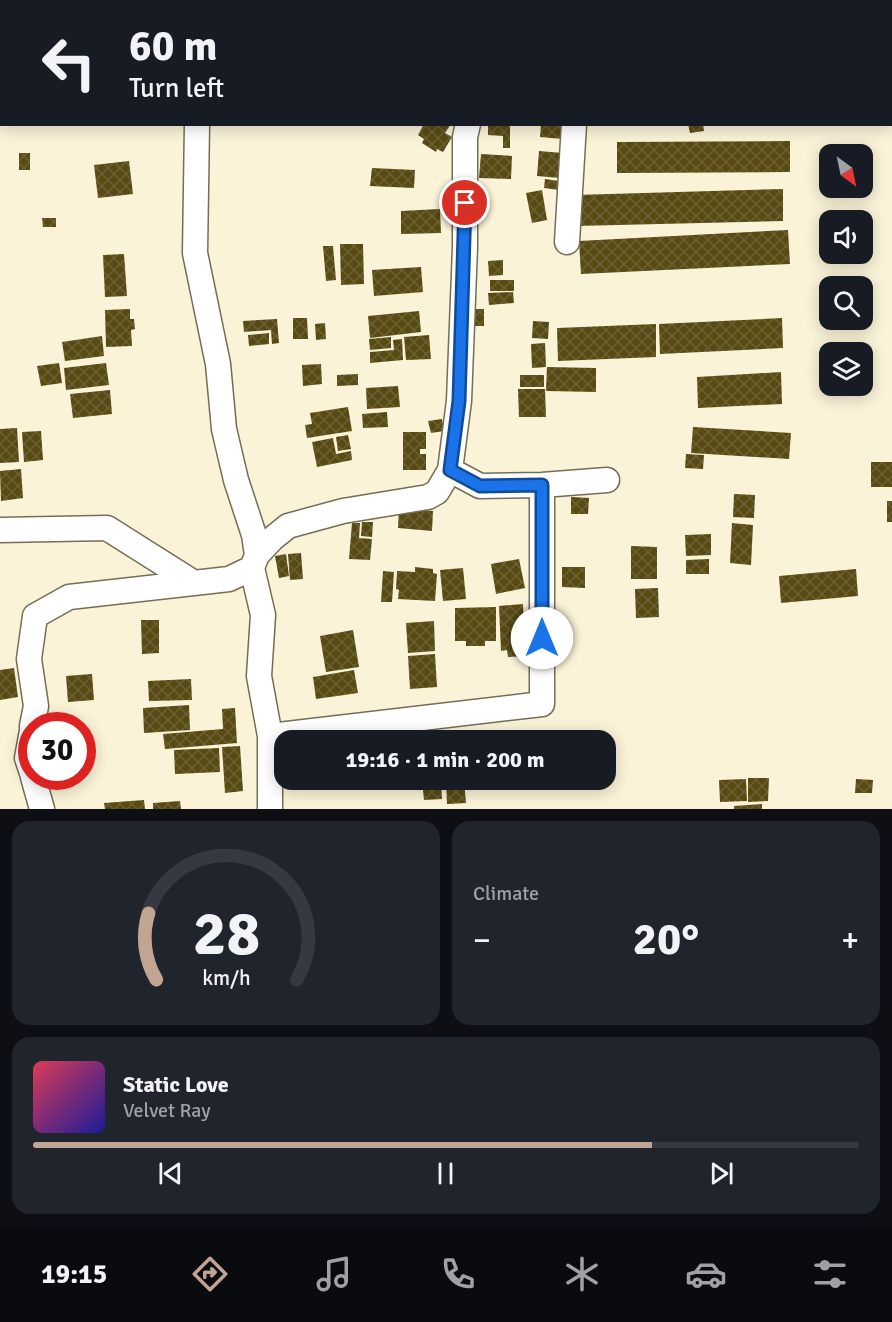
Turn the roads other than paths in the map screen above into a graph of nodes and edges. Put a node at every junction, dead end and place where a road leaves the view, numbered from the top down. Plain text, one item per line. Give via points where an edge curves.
1 (197, 126) edge
2 (468, 126) edge
3 (574, 126) edge
4 (567, 242) dead end
5 (450, 470) junction
6 (607, 480) dead end
7 (542, 485) junction
8 (0, 530) edge
9 (255, 562) junction
10 (194, 583) junction
11 (35, 712) edge
12 (270, 736) junction
13 (37, 790) edge
14 (42, 809) edge
15 (270, 809) edge

1 - 9 street via 195,253 218,364 224,429 255,535
2 - 5 street via 459,401
3 - 4 street
5 - 7 street via 480,486
5 - 9 street via 437,492 428,497 343,511 288,526 272,539
6 - 7 street
7 - 12 street via 542,704
8 - 10 street via 107,528
9 - 10 street via 229,579
9 - 12 street via 262,615 259,676
10 - 11 street via 69,597 34,616 29,659
12 - 15 street
13 - 14 street

